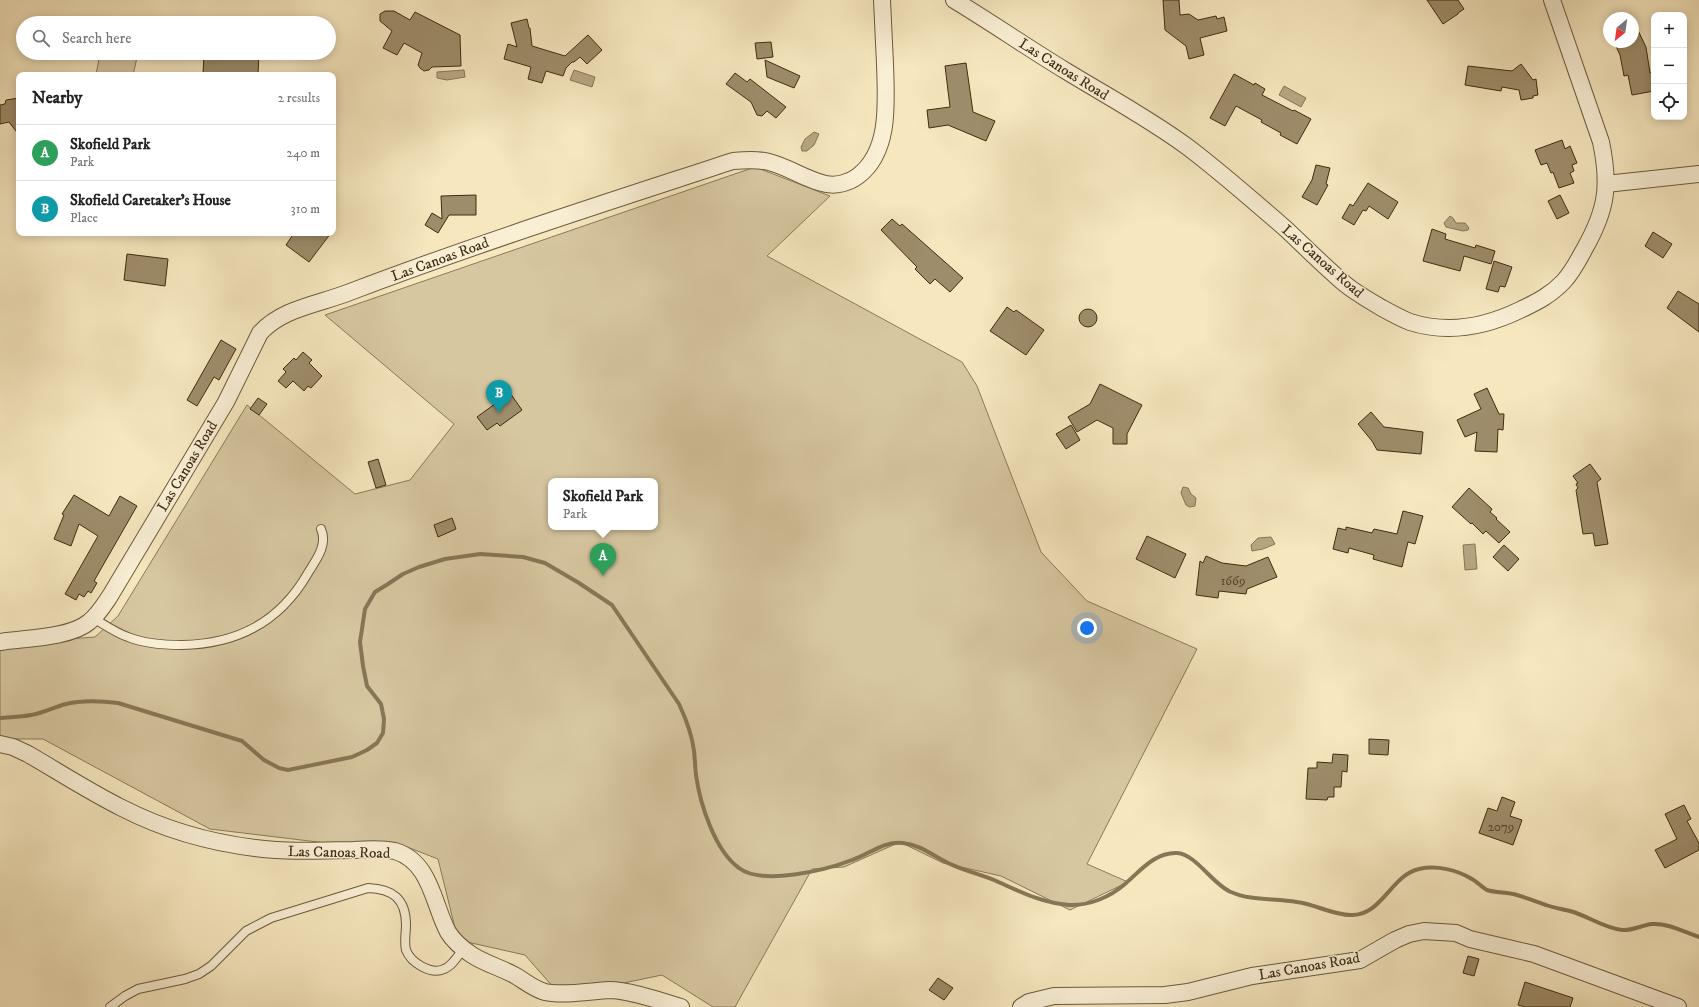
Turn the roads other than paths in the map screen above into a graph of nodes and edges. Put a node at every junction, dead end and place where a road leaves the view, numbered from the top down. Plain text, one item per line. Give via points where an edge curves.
1 (882, 0) edge
2 (954, 0) edge
3 (1552, 0) edge
4 (1699, 174) edge
5 (1606, 184) junction
6 (321, 529) dead end
7 (93, 618) junction
8 (0, 642) edge
9 (0, 744) edge
10 (463, 949) junction
11 (110, 1007) edge
12 (681, 1007) edge
13 (1022, 1007) edge
14 (1678, 1007) edge

1 - 7 street, Las Canoas Road via 886,106 884,129 877,151 866,170 847,182 826,184 768,162 733,161 547,221 293,311 268,324 260,333 226,402 186,470 110,596
2 - 5 street, Las Canoas Road via 1144,117 1187,147 1286,229 1346,285 1408,321 1428,326 1470,327 1490,323 1543,300 1568,277 1596,228 1602,213
3 - 5 street, Las Canoas Road via 1600,142 1606,166
4 - 5 street
6 - 7 lane via 322,547 296,593 276,614 248,633 196,645 154,644 121,634
7 - 8 street, Las Canoas Road via 73,631
9 - 10 street, Las Canoas Road via 28,754 120,808 189,835 248,848 281,851 379,849 404,855 423,871 448,931
10 - 11 lane via 444,969 435,971 417,964 406,950 406,916 402,904 388,891 368,888 271,918 246,931 211,966 199,974 185,980 138,989
10 - 12 street, Las Canoas Road via 481,961 547,992 583,993 610,990
13 - 14 street, Las Canoas Road via 1029,1002 1054,996 1188,992 1246,977 1360,960 1395,940 1424,931 1456,933 1470,939 1534,954

